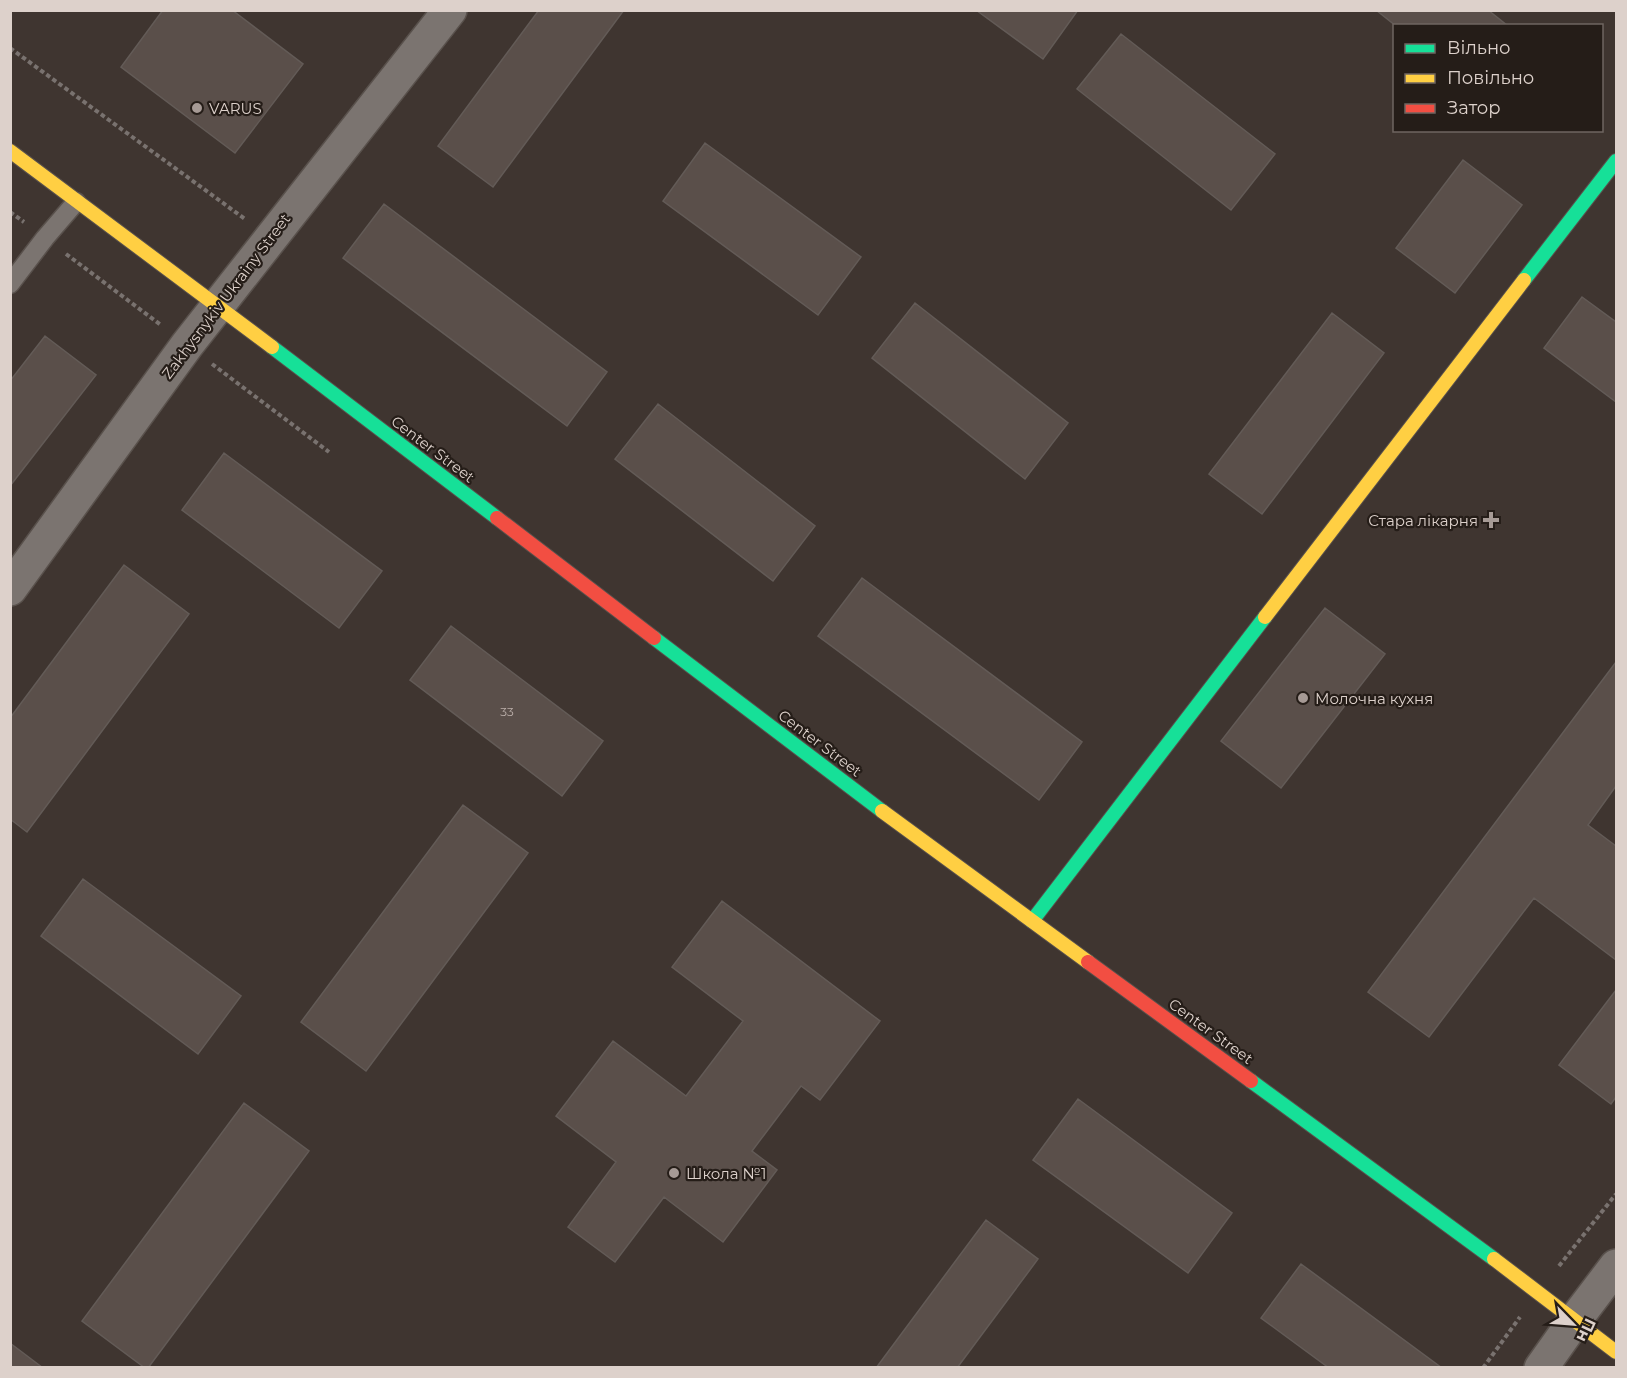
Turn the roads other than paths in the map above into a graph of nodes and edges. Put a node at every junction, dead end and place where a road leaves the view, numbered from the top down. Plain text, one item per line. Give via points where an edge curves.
1 (450, 10) edge
2 (10, 151) edge
3 (1617, 161) edge
4 (76, 202) junction
5 (10, 284) edge
6 (218, 306) junction
7 (10, 589) edge
8 (1032, 921) junction
9 (1617, 1266) edge
10 (1575, 1320) junction
11 (1617, 1352) edge
12 (1541, 1368) edge

1 - 6 street, Zakhysnykiv Ukrainy Street
2 - 4 main road, Center Street
3 - 8 main road
4 - 5 lane
4 - 6 main road, Center Street
6 - 7 street, Zakhysnykiv Ukrainy Street
6 - 8 main road, Center Street
8 - 10 main road, Center Street
9 - 10 street
10 - 11 main road, Center Street
10 - 12 street

